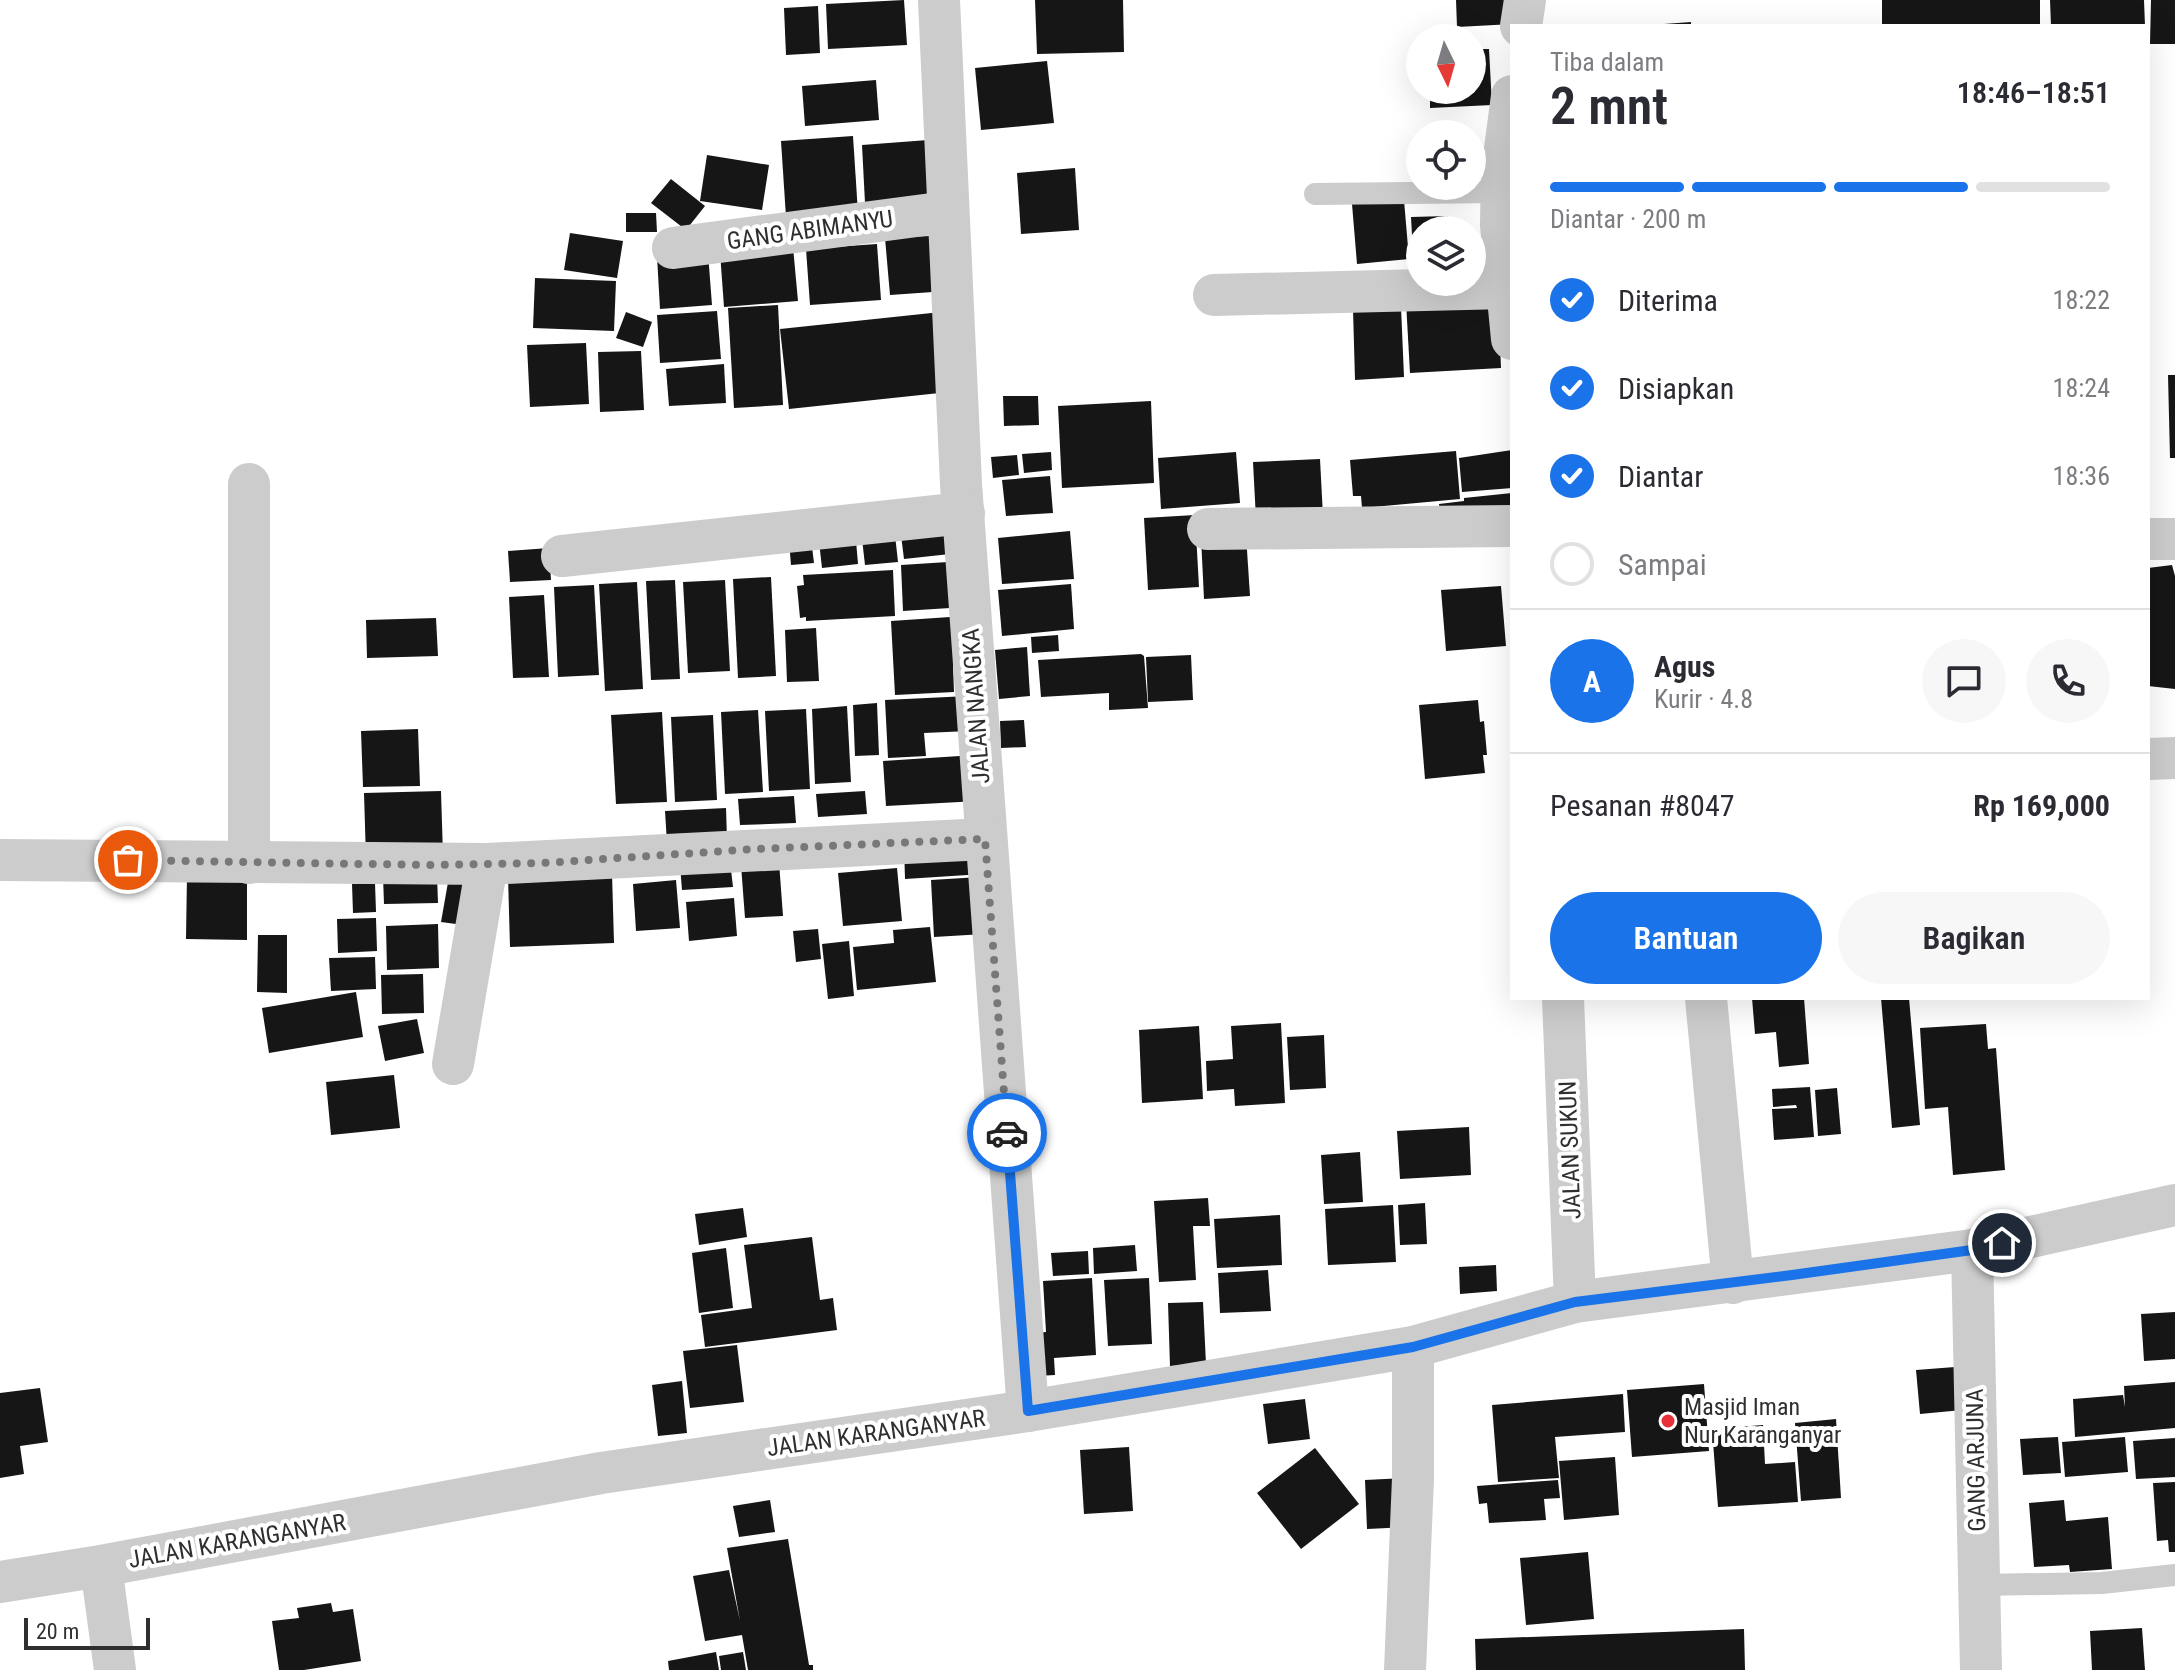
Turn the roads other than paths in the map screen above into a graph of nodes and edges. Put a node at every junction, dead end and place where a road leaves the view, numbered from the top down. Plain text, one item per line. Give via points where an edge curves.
1 (939, 0) edge
2 (1525, 0) edge
3 (1521, 24) edge
4 (1510, 115) edge
5 (1502, 192) junction
6 (1315, 194) dead end
7 (947, 212) junction
8 (673, 248) dead end
9 (1507, 288) junction
10 (1214, 295) dead end
11 (1510, 319) edge
12 (249, 484) dead end
13 (964, 513) junction
14 (1510, 526) edge
15 (1208, 529) dead end
16 (2150, 539) edge
17 (2175, 539) edge
18 (562, 556) dead end
19 (2175, 758) edge
20 (2150, 759) edge
21 (985, 839) junction
22 (0, 860) edge
23 (249, 863) junction
24 (487, 864) junction
25 (1563, 1000) edge
26 (1706, 1000) edge
27 (453, 1064) dead end
28 (2175, 1205) edge
29 (1972, 1250) junction
30 (1733, 1283) junction
31 (1575, 1302) junction
32 (1413, 1347) junction
33 (1028, 1411) junction
34 (101, 1566) junction
35 (2175, 1575) edge
36 (0, 1582) edge
37 (1979, 1585) junction
38 (115, 1670) edge
39 (1405, 1670) edge
40 (1981, 1670) edge

1 - 7 street, JALAN NANGKA
2 - 3 street
4 - 5 street
5 - 6 lane
5 - 9 street
7 - 8 street, GANG ABIMANYU
7 - 13 street, JALAN NANGKA
9 - 10 street
9 - 11 street
12 - 23 street
13 - 18 street
13 - 21 street, JALAN NANGKA
14 - 15 street
16 - 17 street
19 - 20 street
21 - 24 street
21 - 33 street, JALAN NANGKA
22 - 23 street
23 - 24 street
24 - 27 street
25 - 31 street, JALAN SUKUN
26 - 30 street
28 - 29 street, JALAN KARANGANYAR
29 - 30 street, JALAN KARANGANYAR
29 - 37 street, GANG ARJUNA
30 - 31 street, JALAN KARANGANYAR
31 - 32 street, JALAN KARANGANYAR
32 - 33 street, JALAN KARANGANYAR
32 - 39 street
33 - 34 street, JALAN KARANGANYAR via 601,1473
34 - 36 street, JALAN KARANGANYAR
34 - 38 street
35 - 37 lane via 2102,1583
37 - 40 street, GANG ARJUNA

